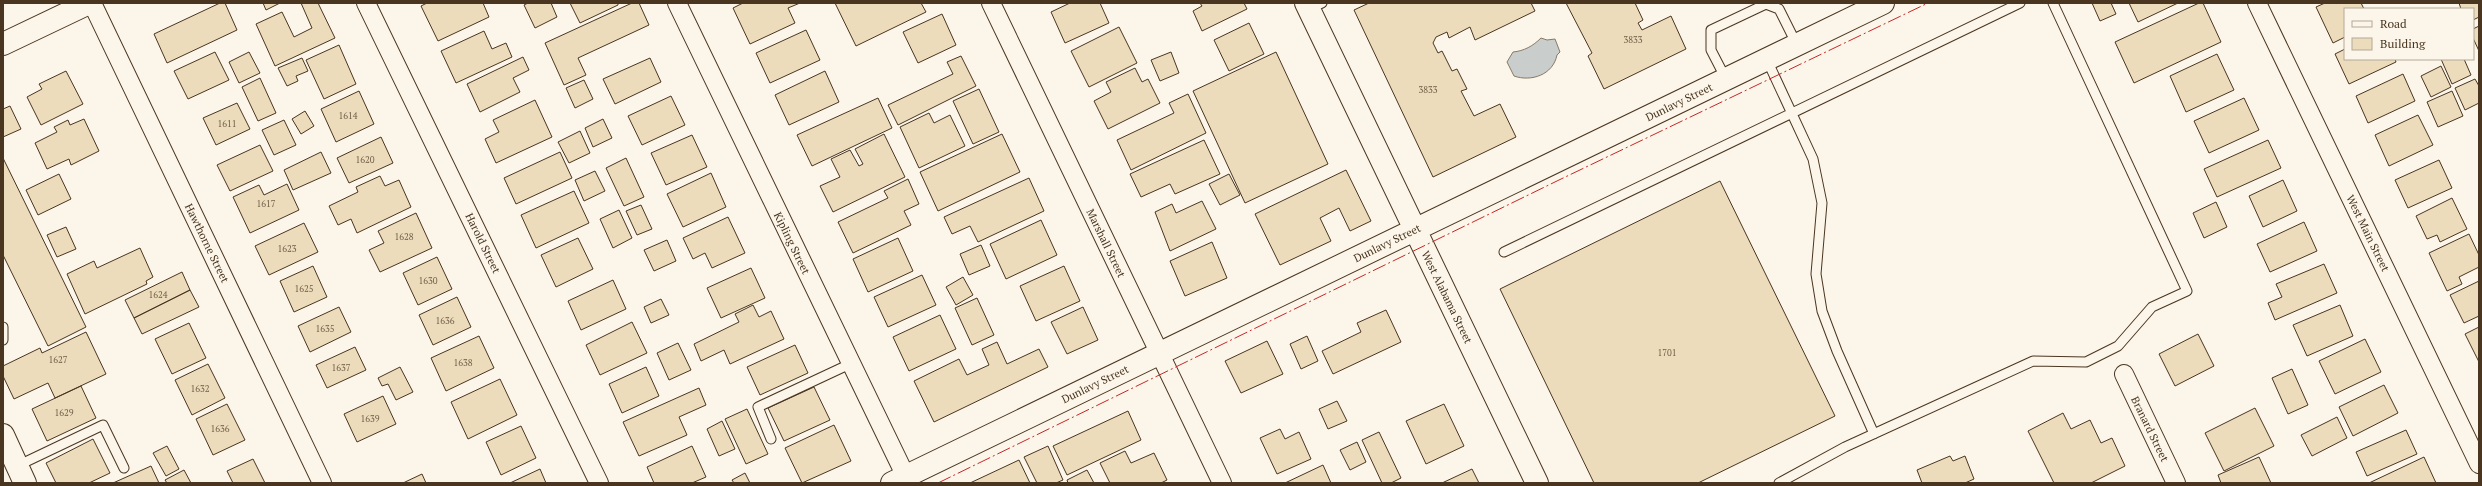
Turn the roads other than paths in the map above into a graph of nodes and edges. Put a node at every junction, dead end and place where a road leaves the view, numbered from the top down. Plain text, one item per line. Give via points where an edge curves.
1 (90, 3) edge
2 (366, 3) edge
3 (676, 3) edge
4 (991, 3) edge
5 (1882, 3) edge
6 (2020, 3) edge
7 (2054, 3) edge
8 (2257, 3) edge
9 (1312, 5) edge
10 (3, 44) edge
11 (1796, 45) junction
12 (1767, 59) junction
13 (1726, 79) junction
14 (1792, 113) junction
15 (1415, 230) junction
16 (1504, 252) dead end
17 (3, 327) edge
18 (3, 340) edge
19 (1159, 353) junction
20 (850, 364) junction
21 (2124, 374) dead end
22 (1874, 434) junction
23 (3, 435) edge
24 (771, 439) dead end
25 (2479, 464) edge
26 (124, 468) dead end
27 (21, 474) edge
28 (902, 481) edge
29 (322, 483) edge
30 (599, 483) edge
31 (1222, 483) edge
32 (1537, 483) edge
33 (1779, 483) edge
34 (2176, 483) edge

1 - 10 street
1 - 29 street, Hawthorne Street
2 - 30 street, Harold Street
3 - 20 street, Kipling Street
4 - 19 street, Marshall Street
5 - 11 street, Dunlavy Street
6 - 14 lane
7 - 22 lane via 2187,290 2152,307 2118,346 2086,362 2033,361
8 - 25 street, West Main Street
9 - 15 street, West Alabama Street
11 - 12 street, Dunlavy Street
11 - 13 lane via 1779,9 1766,4 1710,30 1711,50
12 - 13 street, Dunlavy Street
12 - 14 lane
13 - 15 street, Dunlavy Street
14 - 16 lane
14 - 22 lane via 1814,159 1822,203 1816,274 1822,311
15 - 19 street, Dunlavy Street
15 - 32 street, West Alabama Street
17 - 18 lane
19 - 28 street, Dunlavy Street
19 - 31 street, Marshall Street
20 - 24 lane via 758,407
20 - 28 street, Kipling Street
21 - 34 street, Branard Street
22 - 33 lane
23 - 27 street
26 - 27 lane via 103,425

